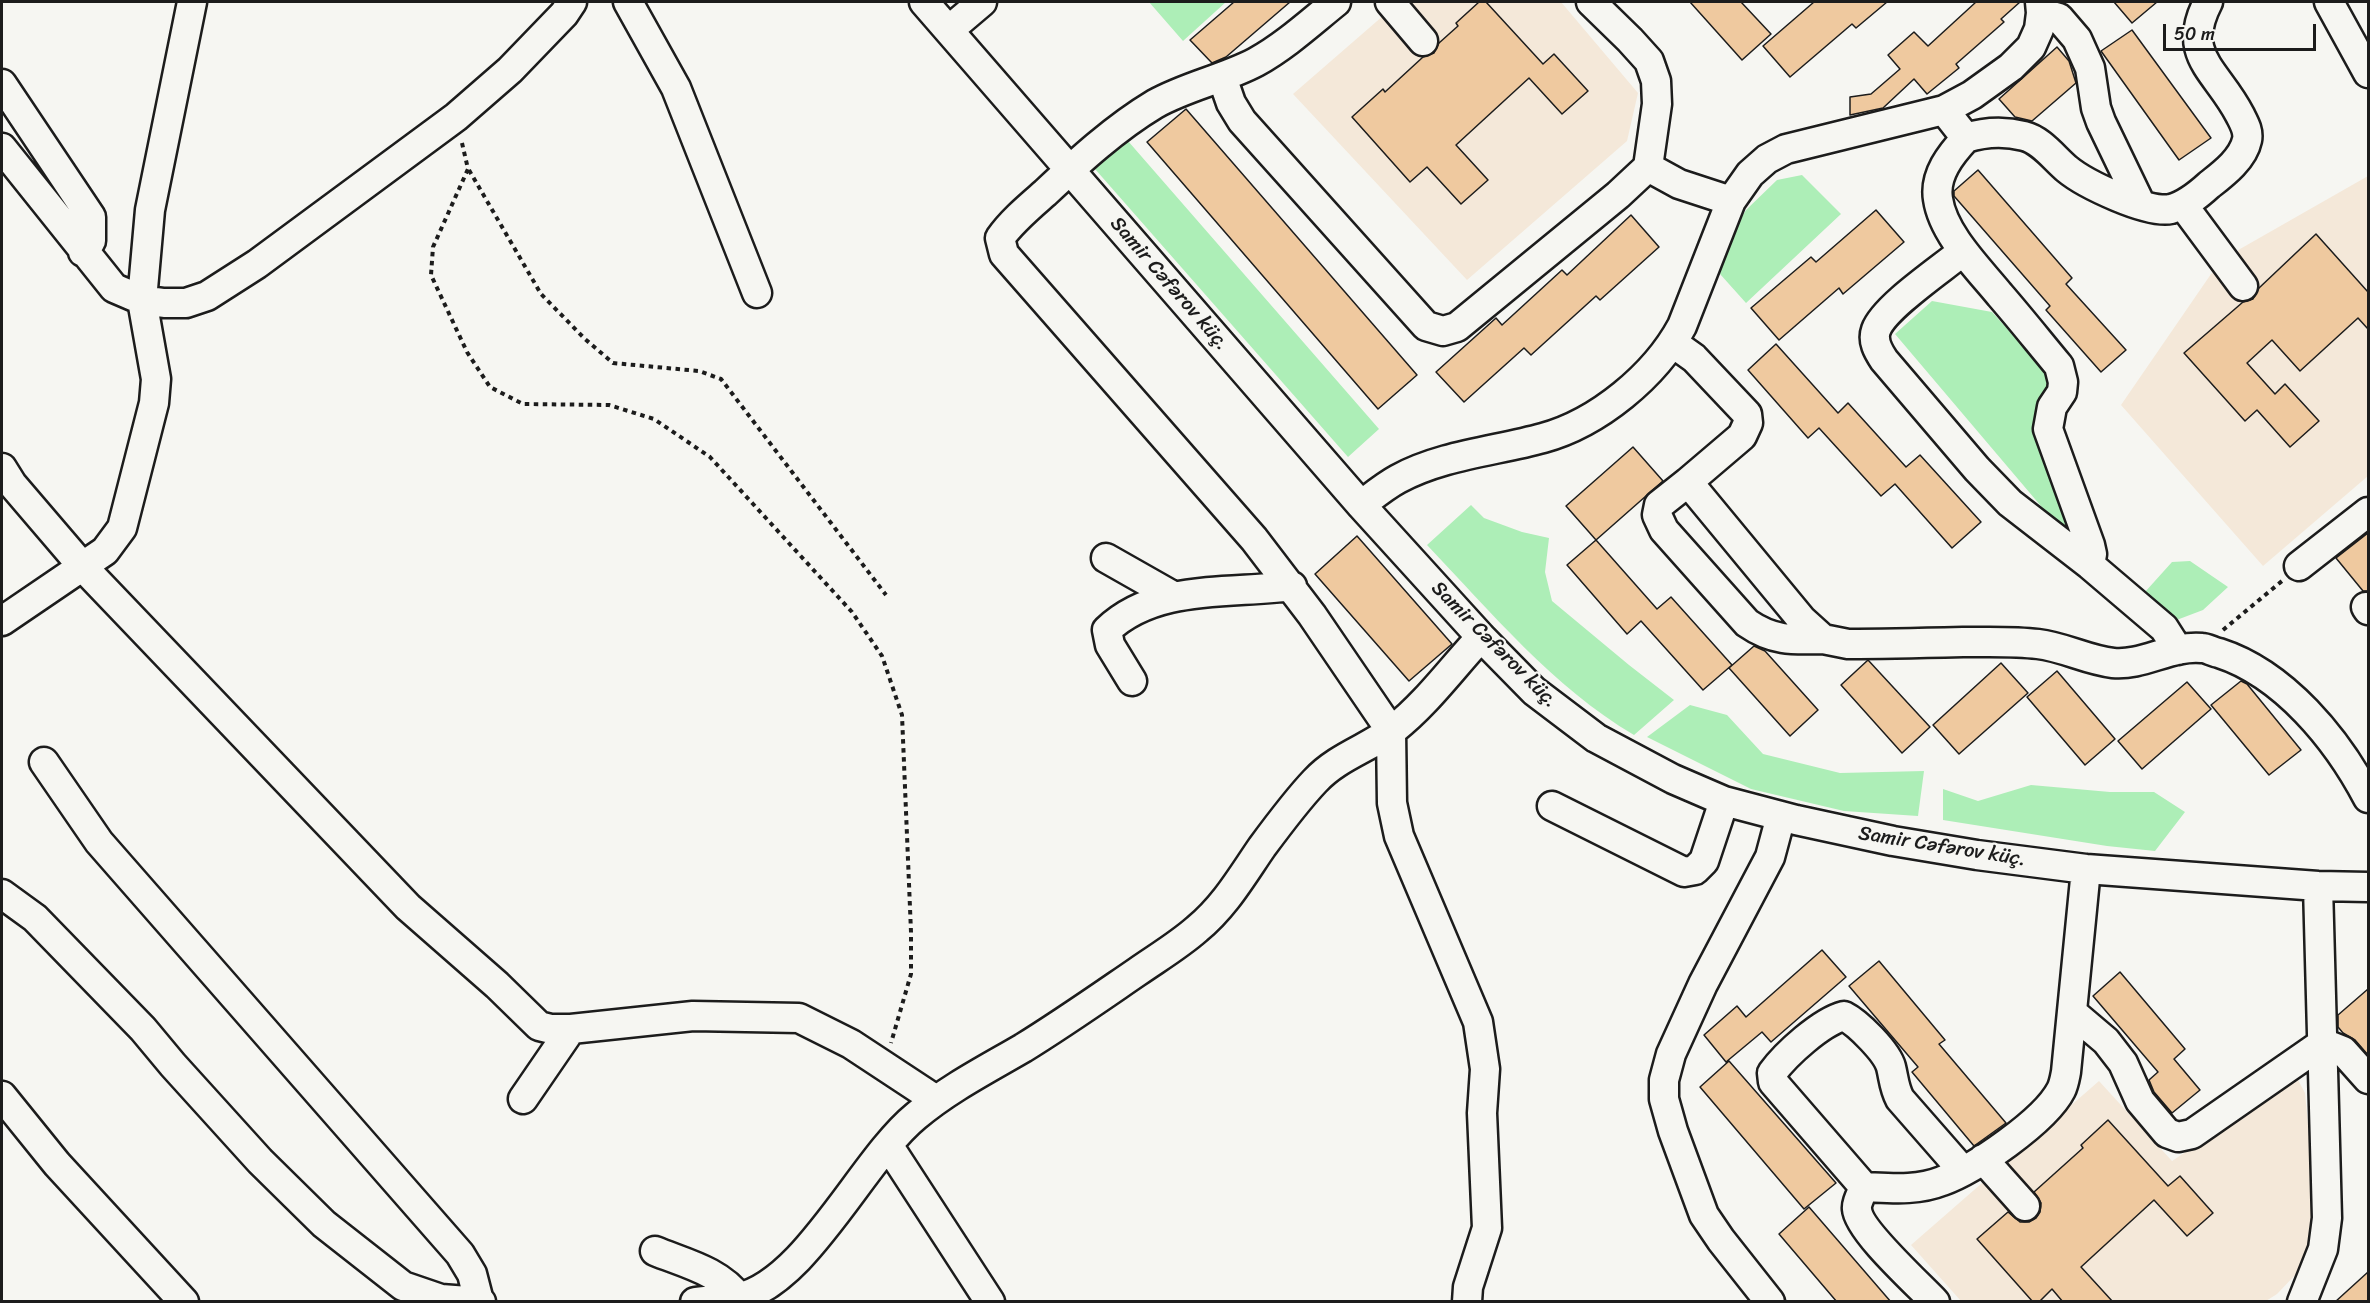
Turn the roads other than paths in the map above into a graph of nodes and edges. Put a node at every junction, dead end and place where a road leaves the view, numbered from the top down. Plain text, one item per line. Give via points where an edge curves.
1 (192, 2) edge
2 (572, 2) edge
3 (628, 2) edge
4 (924, 2) edge
5 (982, 2) edge
6 (1336, 2) edge
7 (1390, 2) edge
8 (1591, 2) edge
9 (2208, 2) edge
10 (2330, 2) edge
11 (2041, 7) edge
12 (949, 30) junction
13 (1423, 40) dead end
14 (2368, 73) edge
15 (1222, 77) junction
16 (2, 84) edge
17 (1944, 110) junction
18 (1966, 138) junction
19 (2, 148) edge
20 (1648, 167) junction
21 (1070, 170) junction
22 (1731, 201) junction
23 (2141, 205) junction
24 (2183, 205) junction
25 (1963, 251) junction
26 (83, 252) junction
27 (2243, 286) dead end
28 (757, 293) dead end
29 (142, 300) junction
30 (1673, 343) junction
31 (2, 468) edge
32 (1688, 482) junction
33 (1361, 505) junction
34 (2368, 512) edge
35 (1106, 558) dead end
36 (2090, 565) junction
37 (2299, 566) road end
38 (83, 567) junction
39 (1292, 586) junction
40 (1173, 596) junction
41 (2, 621) edge
42 (1481, 637) junction
43 (1823, 639) junction
44 (2190, 649) junction
45 (1132, 681) dead end
46 (1391, 731) junction
47 (44, 762) dead end
48 (2368, 798) edge
49 (1724, 801) junction
50 (1552, 806) dead end
51 (1781, 816) junction
52 (2086, 869) junction
53 (2318, 886) junction
54 (2368, 887) edge
55 (2, 894) edge
56 (2073, 1013) junction
57 (571, 1029) junction
58 (2323, 1042) junction
59 (2368, 1079) edge
60 (2, 1096) edge
61 (523, 1099) dead end
62 (936, 1100) junction
63 (888, 1145) junction
64 (1973, 1165) junction
65 (1864, 1187) junction
66 (2025, 1206) dead end
67 (655, 1251) dead end
68 (739, 1298) junction
69 (480, 1301) edge
70 (184, 1302) edge
71 (695, 1302) edge
72 (990, 1302) edge
73 (1467, 1302) edge
74 (1770, 1302) edge
75 (1935, 1302) edge
76 (2302, 1302) edge

1 - 29 street via 150,210
2 - 29 street via 510,70 456,117 256,264 207,296 186,303
3 - 28 street via 676,88
4 - 12 street, Samir Cəfərov küç.
5 - 12 street
6 - 15 street via 1284,45
7 - 13 street
8 - 20 street via 1648,61 1656,81 1657,104
9 - 24 street via 2199,20 2201,54 2238,110 2247,140 2239,157 2221,176
10 - 14 street
11 - 17 street via 2039,29 2031,47 2011,67
11 - 23 street via 2059,18 2077,39 2090,68 2101,122
12 - 21 street, Samir Cəfərov küç.
15 - 20 street via 1242,121 1426,326 1443,331 1457,327
15 - 21 street via 1156,104 1130,120
16 - 26 street via 91,217 91,241
17 - 18 street
17 - 22 street via 1786,149 1750,174
18 - 23 street via 1985,132 2025,136 2037,141 2084,181
18 - 25 street via 1948,158 1937,197 1943,218
19 - 26 street
20 - 22 street via 1679,184
21 - 33 street, Samir Cəfərov küç.
21 - 39 street via 1008,226 1000,238 1004,254
22 - 30 street
23 - 24 street via 2154,210
24 - 27 street
25 - 36 street via 2059,366 2063,382 2048,429 2090,545
25 - 36 street via 1886,314 1876,331 1875,346 2010,503
26 - 29 street via 114,288
29 - 38 street via 156,379 154,403 122,528 105,551
30 - 32 street via 1694,358 1746,414 1748,423 1742,436
30 - 33 street via 1640,380 1581,423 1545,438 1425,467 1398,479
31 - 38 street
32 - 43 street via 1802,620
32 - 43 street via 1659,505 1657,515 1664,530 1747,623 1761,633 1786,640
33 - 42 street, Samir Cəfərov küç.
34 - 37 street
35 - 40 street
36 - 44 street
38 - 41 street
38 - 57 street via 408,907 539,1026
39 - 40 street
39 - 46 street
40 - 45 street via 1147,604 1118,619 1107,630 1110,645
42 - 46 street via 1428,698
42 - 49 street, Samir Cəfərov küç. via 1534,691 1596,738
43 - 44 street via 1848,644 2040,644 2119,663
44 - 48 street via 2235,658 2274,681 2301,705 2356,774
46 - 62 street via 1342,758 1318,777 1262,847 1228,899 1198,929 1056,1028
46 - 73 street via 1392,803 1399,836 1478,1022 1485,1069 1482,1113 1486,1228
47 - 69 street via 99,842 460,1254 472,1274
49 - 50 street via 1704,861 1695,870 1683,872
49 - 51 street, Samir Cəfərov küç.
51 - 52 street, Samir Cəfərov küç. via 1946,850
51 - 74 street via 1764,872 1703,984 1671,1054 1664,1080 1664,1099 1673,1131 1704,1215
52 - 53 street, Samir Cəfərov küç.
52 - 56 street
53 - 54 street, Samir Cəfərov küç.
53 - 58 street
55 - 69 street via 35,918 143,1029 260,1161 324,1224 403,1286 441,1299
56 - 58 street via 2106,1041 2123,1063 2140,1101 2166,1133 2178,1137 2192,1134
56 - 64 street via 2061,1090 2010,1142
57 - 61 street
57 - 62 street via 693,1016 799,1018 885,1064
58 - 59 street via 2343,1051
58 - 76 street via 2327,1218 2323,1249
60 - 70 street via 57,1164
62 - 63 street
63 - 68 street via 787,1270
63 - 72 street
64 - 65 street via 1941,1182 1906,1189
64 - 65 street via 1900,1099 1884,1054 1844,1016 1831,1020 1779,1063 1772,1073 1773,1082
64 - 66 street
65 - 75 street via 1856,1208 1861,1222
67 - 68 street via 717,1277
68 - 71 street

